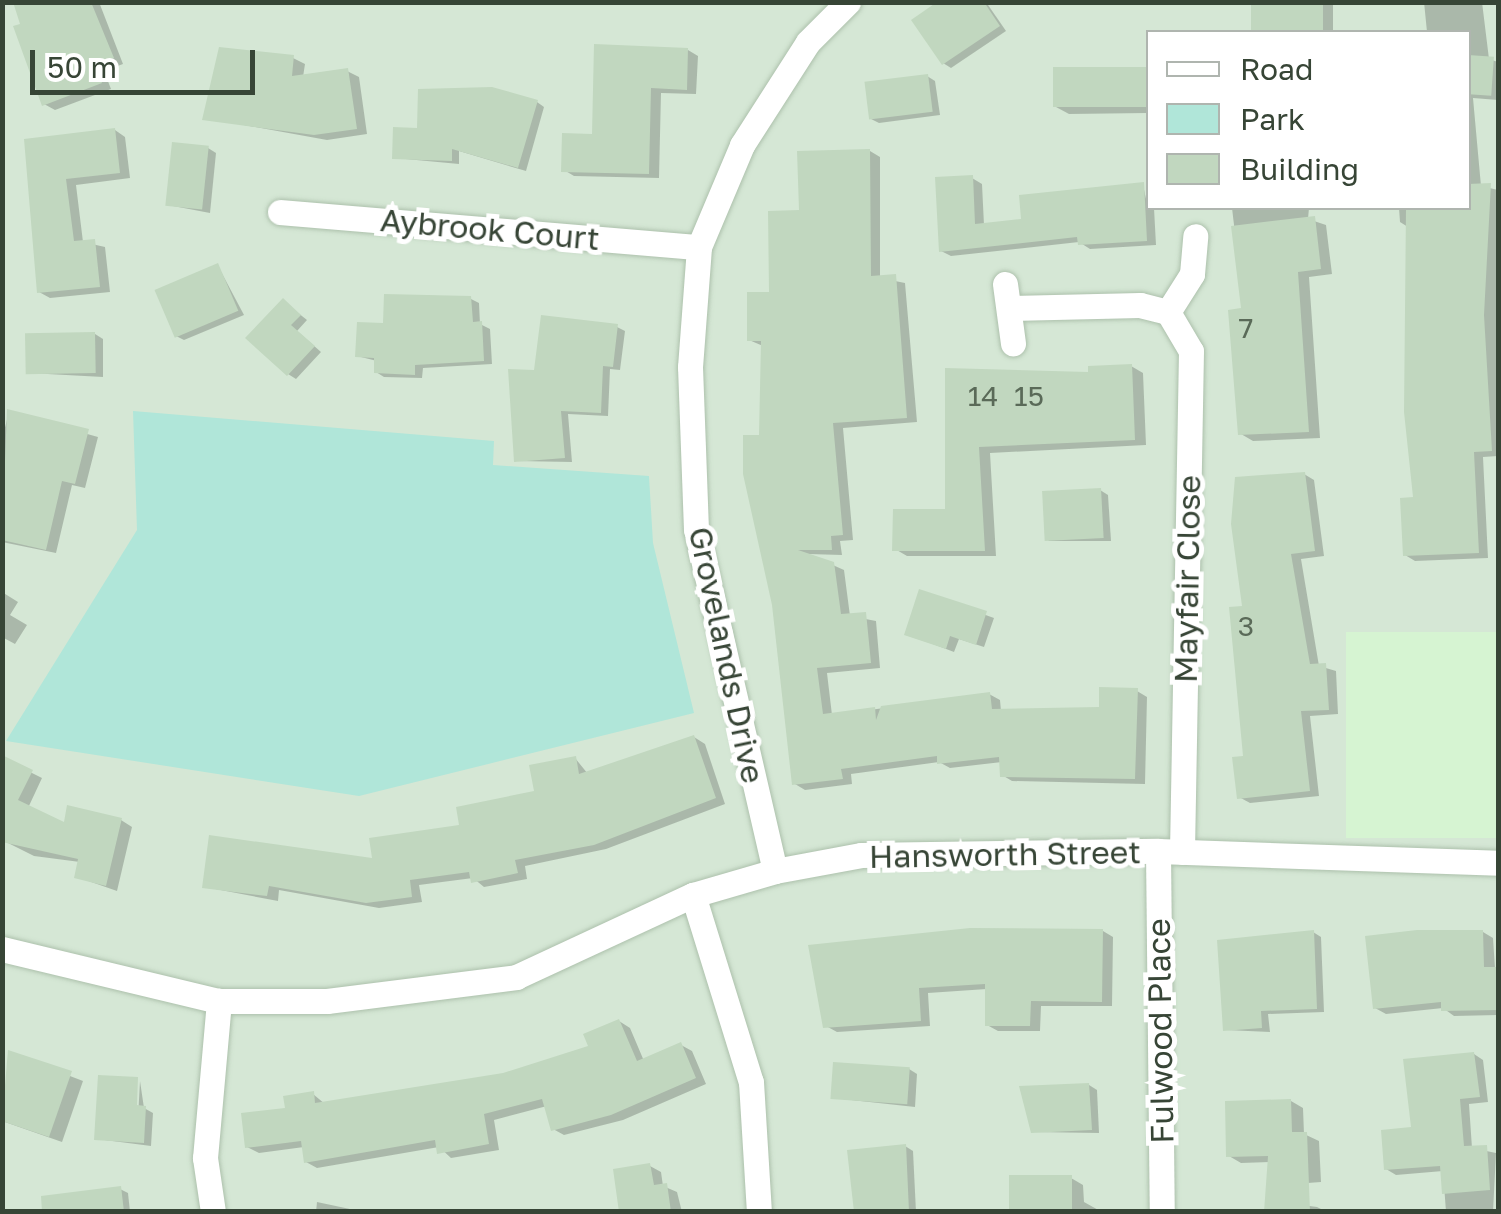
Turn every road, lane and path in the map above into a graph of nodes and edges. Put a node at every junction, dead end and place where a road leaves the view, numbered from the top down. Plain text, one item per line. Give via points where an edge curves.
1 (848, 2) edge
2 (280, 212) dead end
3 (1195, 236) dead end
4 (699, 247) junction
5 (1168, 312) junction
6 (1013, 342) dead end
7 (1170, 852) junction
8 (1498, 863) edge
9 (775, 870) junction
10 (693, 895) junction
11 (2, 949) edge
12 (219, 1000) junction
13 (213, 1212) edge
14 (759, 1212) edge
15 (1162, 1212) edge

1 - 4 street, Grovelands Drive via 808,42 742,145
2 - 4 street, Aybrook Court
3 - 5 street via 1192,274
4 - 9 street, Grovelands Drive via 690,367 696,530
5 - 6 street via 1008,296
5 - 7 street, Mayfair Close via 1191,351
7 - 8 street, Hansworth Street
7 - 9 street, Hansworth Street via 929,851
7 - 15 street, Fulwood Place
9 - 10 street, Hansworth Street
10 - 12 street, Hansworth Street via 516,978 328,1000
10 - 14 street via 752,1082
11 - 12 street, Hansworth Street
12 - 13 street via 205,1158

